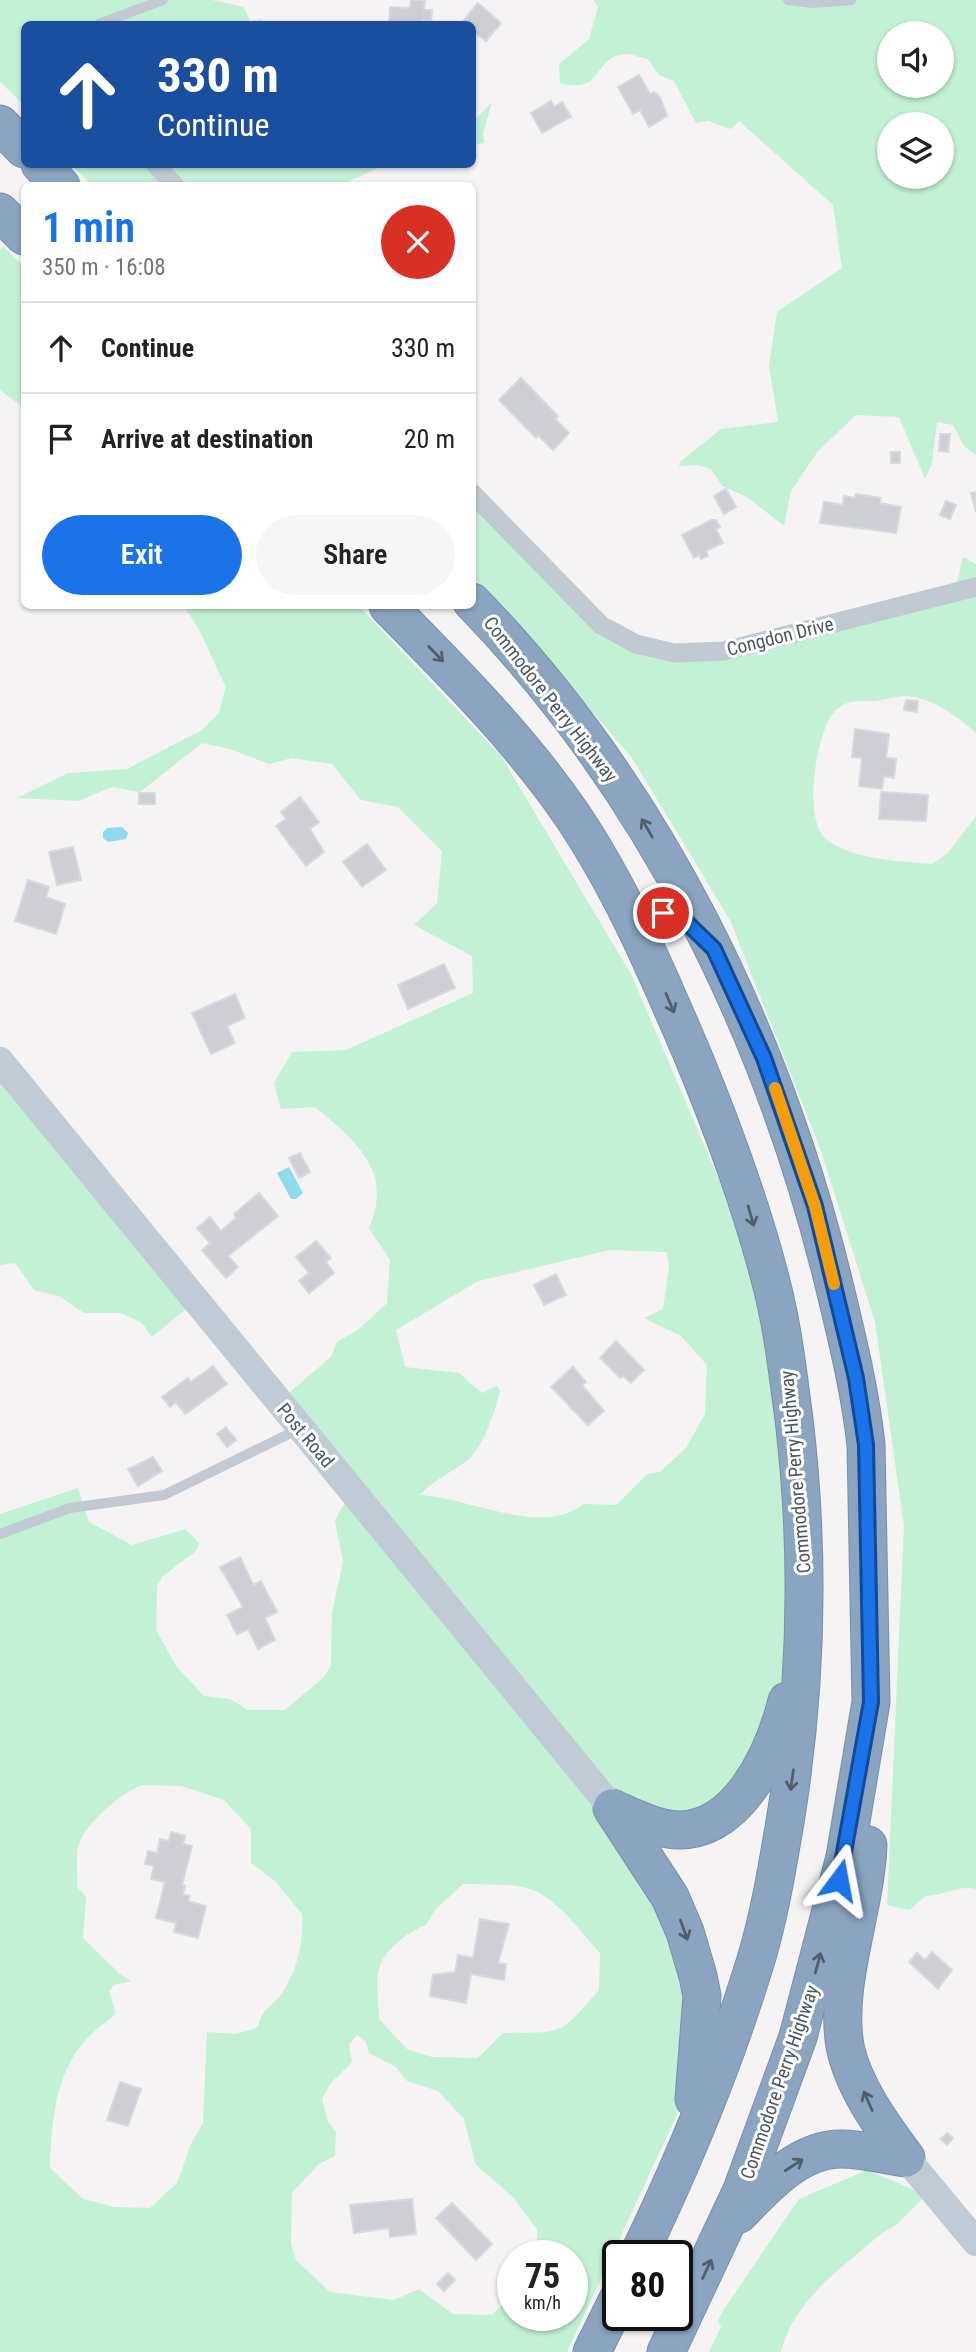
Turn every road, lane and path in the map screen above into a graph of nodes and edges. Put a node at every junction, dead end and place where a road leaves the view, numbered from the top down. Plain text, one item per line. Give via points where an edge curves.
1 (163, 0) edge
2 (788, 0) edge
3 (851, 0) edge
4 (107, 21) edge
5 (0, 124) edge
6 (21, 146) edge
7 (44, 168) edge
8 (159, 168) edge
9 (57, 182) edge
10 (171, 182) edge
11 (0, 212) edge
12 (21, 233) edge
13 (476, 497) edge
14 (976, 587) edge
15 (476, 606) edge
16 (391, 609) edge
17 (668, 864) junction
18 (619, 896) junction
19 (714, 949) junction
20 (650, 959) junction
21 (0, 1061) edge
22 (301, 1429) junction
23 (0, 1534) edge
24 (806, 1589) junction
25 (871, 1702) junction
26 (612, 1808) junction
27 (703, 1826) junction
28 (670, 1897) junction
29 (906, 2158) junction
30 (680, 2164) junction
31 (726, 2227) junction
32 (645, 2240) edge
33 (976, 2242) edge
34 (602, 2331) edge
35 (592, 2352) edge
36 (666, 2352) edge

1 - 4 lane
2 - 3 lane
5 - 6 highway
7 - 9 highway
8 - 10 street
11 - 12 highway
13 - 14 street, Congdon Drive via 601,625 636,644 674,653 724,651
17 -> 15 highway, Commodore Perry Highway via 595,748 515,647
16 -> 18 highway, Commodore Perry Highway via 527,756 573,817
17 - 18 highway via 655,888 642,899
17 - 19 highway, Commodore Perry Highway
18 - 20 highway, Commodore Perry Highway
19 - 20 highway via 669,911 656,918 651,928
19 - 25 highway, Commodore Perry Highway via 764,1058 796,1145 856,1378 866,1445
20 -> 24 highway, Commodore Perry Highway via 731,1148 773,1288 799,1460
21 - 22 street, Post Road
22 - 23 lane via 164,1495 70,1508
22 - 26 street, Post Road
24 - 27 highway via 782,1720 751,1785 736,1803
24 -> 30 highway, Commodore Perry Highway via 802,1696 777,1871 756,1959 711,2095
29 -> 25 highway via 869,2107 845,2047 846,1985 868,1853
31 -> 25 highway, Commodore Perry Highway via 802,2024 845,1857
26 - 27 highway via 669,1830
26 - 28 highway
27 - 28 highway via 680,1839 669,1856
28 -> 30 highway via 685,1932 702,1996 692,2109
31 -> 29 highway via 766,2186 811,2155 840,2149
29 - 33 street
30 - 32 highway, Commodore Perry Highway
36 -> 31 highway, Commodore Perry Highway
34 - 35 highway

